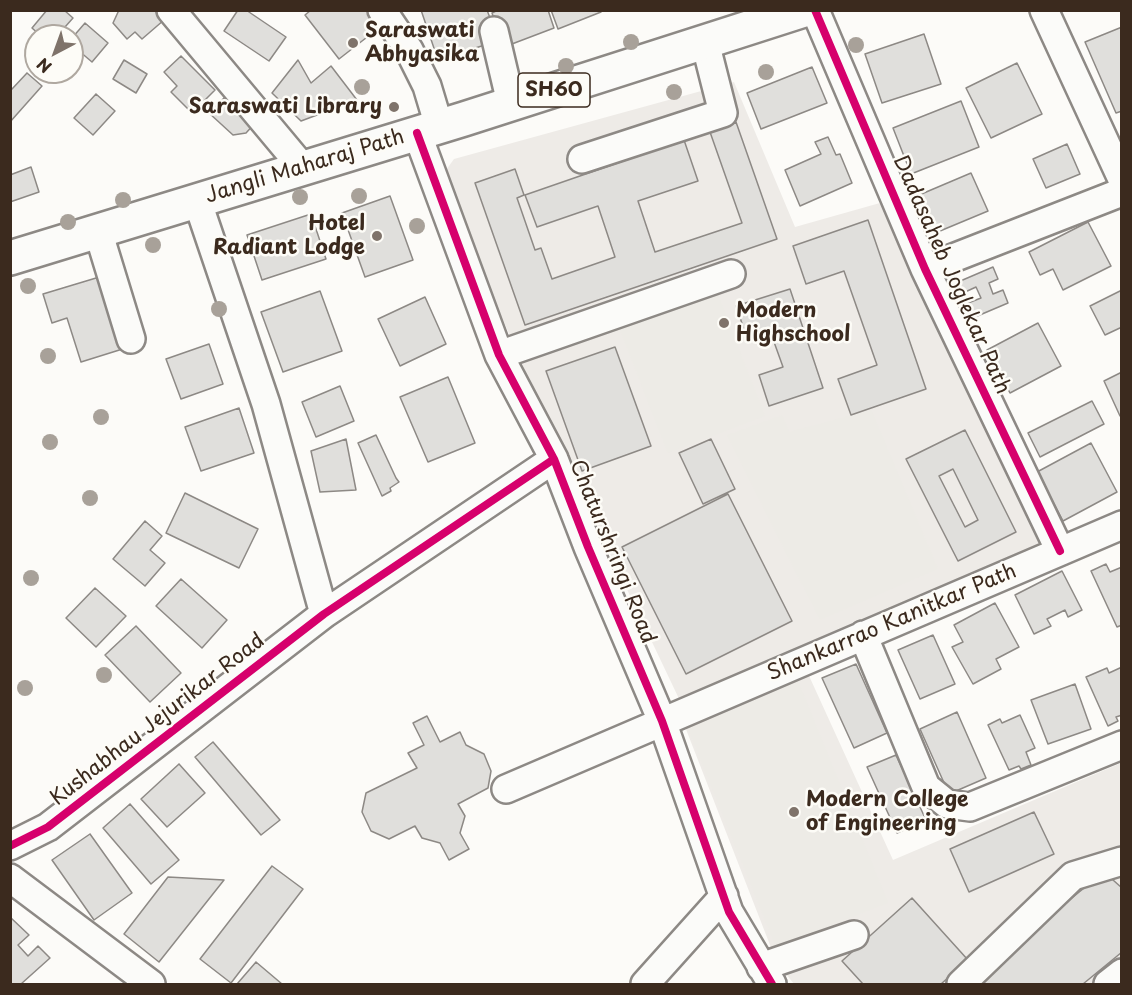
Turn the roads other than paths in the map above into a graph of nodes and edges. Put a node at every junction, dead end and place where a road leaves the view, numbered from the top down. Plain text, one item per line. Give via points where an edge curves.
1 (171, 10) edge
2 (382, 10) edge
3 (804, 10) edge
4 (815, 10) edge
5 (1044, 10) edge
6 (494, 31) dead end
7 (705, 42) junction
8 (511, 104) junction
9 (428, 130) junction
10 (582, 159) dead end
11 (303, 168) junction
12 (1122, 179) edge
13 (1122, 192) edge
14 (197, 200) junction
15 (98, 231) junction
16 (10, 258) edge
17 (925, 269) junction
18 (730, 274) dead end
19 (131, 339) dead end
20 (499, 355) junction
21 (554, 459) junction
22 (1122, 525) edge
23 (1060, 551) junction
24 (324, 614) junction
25 (863, 635) junction
26 (662, 721) junction
27 (1122, 745) edge
28 (506, 789) dead end
29 (10, 846) edge
30 (1122, 861) edge
31 (10, 878) edge
32 (724, 896) junction
33 (854, 935) dead end
34 (1122, 973) edge
35 (767, 976) edge
36 (151, 984) edge
37 (645, 984) edge
38 (961, 984) edge
39 (1108, 984) edge

1 - 11 street
2 - 9 street, Chaturshringi Road via 427,86
3 - 7 main road, Jangli Maharaj Path / SH60
4 - 17 street, Dadasaheb Joglekar Path
5 - 12 street
6 - 8 street
7 - 8 main road, Jangli Maharaj Path / SH60
7 - 10 street via 723,113
8 - 9 main road, Jangli Maharaj Path / SH60
9 - 11 main road, Jangli Maharaj Path / SH60
9 - 20 street, Chaturshringi Road
11 - 14 main road, Jangli Maharaj Path / SH60
13 - 17 street
14 - 15 main road, Jangli Maharaj Path / SH60
14 - 24 street via 266,405
15 - 16 main road, Jangli Maharaj Path / SH60
15 - 19 street
17 - 23 street, Dadasaheb Joglekar Path
18 - 20 street
20 - 21 street, Chaturshringi Road
21 - 24 street, Kushabhau Jejurikar Road
21 - 26 street, Chaturshringi Road
22 - 23 street, Shankarrao Kanitkar Path
23 - 25 street, Shankarrao Kanitkar Path
24 - 29 street, Kushabhau Jejurikar Road via 48,827
25 - 26 street, Shankarrao Kanitkar Path
25 - 27 street via 926,787 946,804 970,807
26 - 28 street, Shankarrao Kanitkar Path
26 - 32 street, Chaturshringi Road
30 - 38 street via 1073,876
31 - 36 street
32 - 35 street, Chaturshringi Road via 729,912
32 - 37 street
33 - 35 street
34 - 39 street

